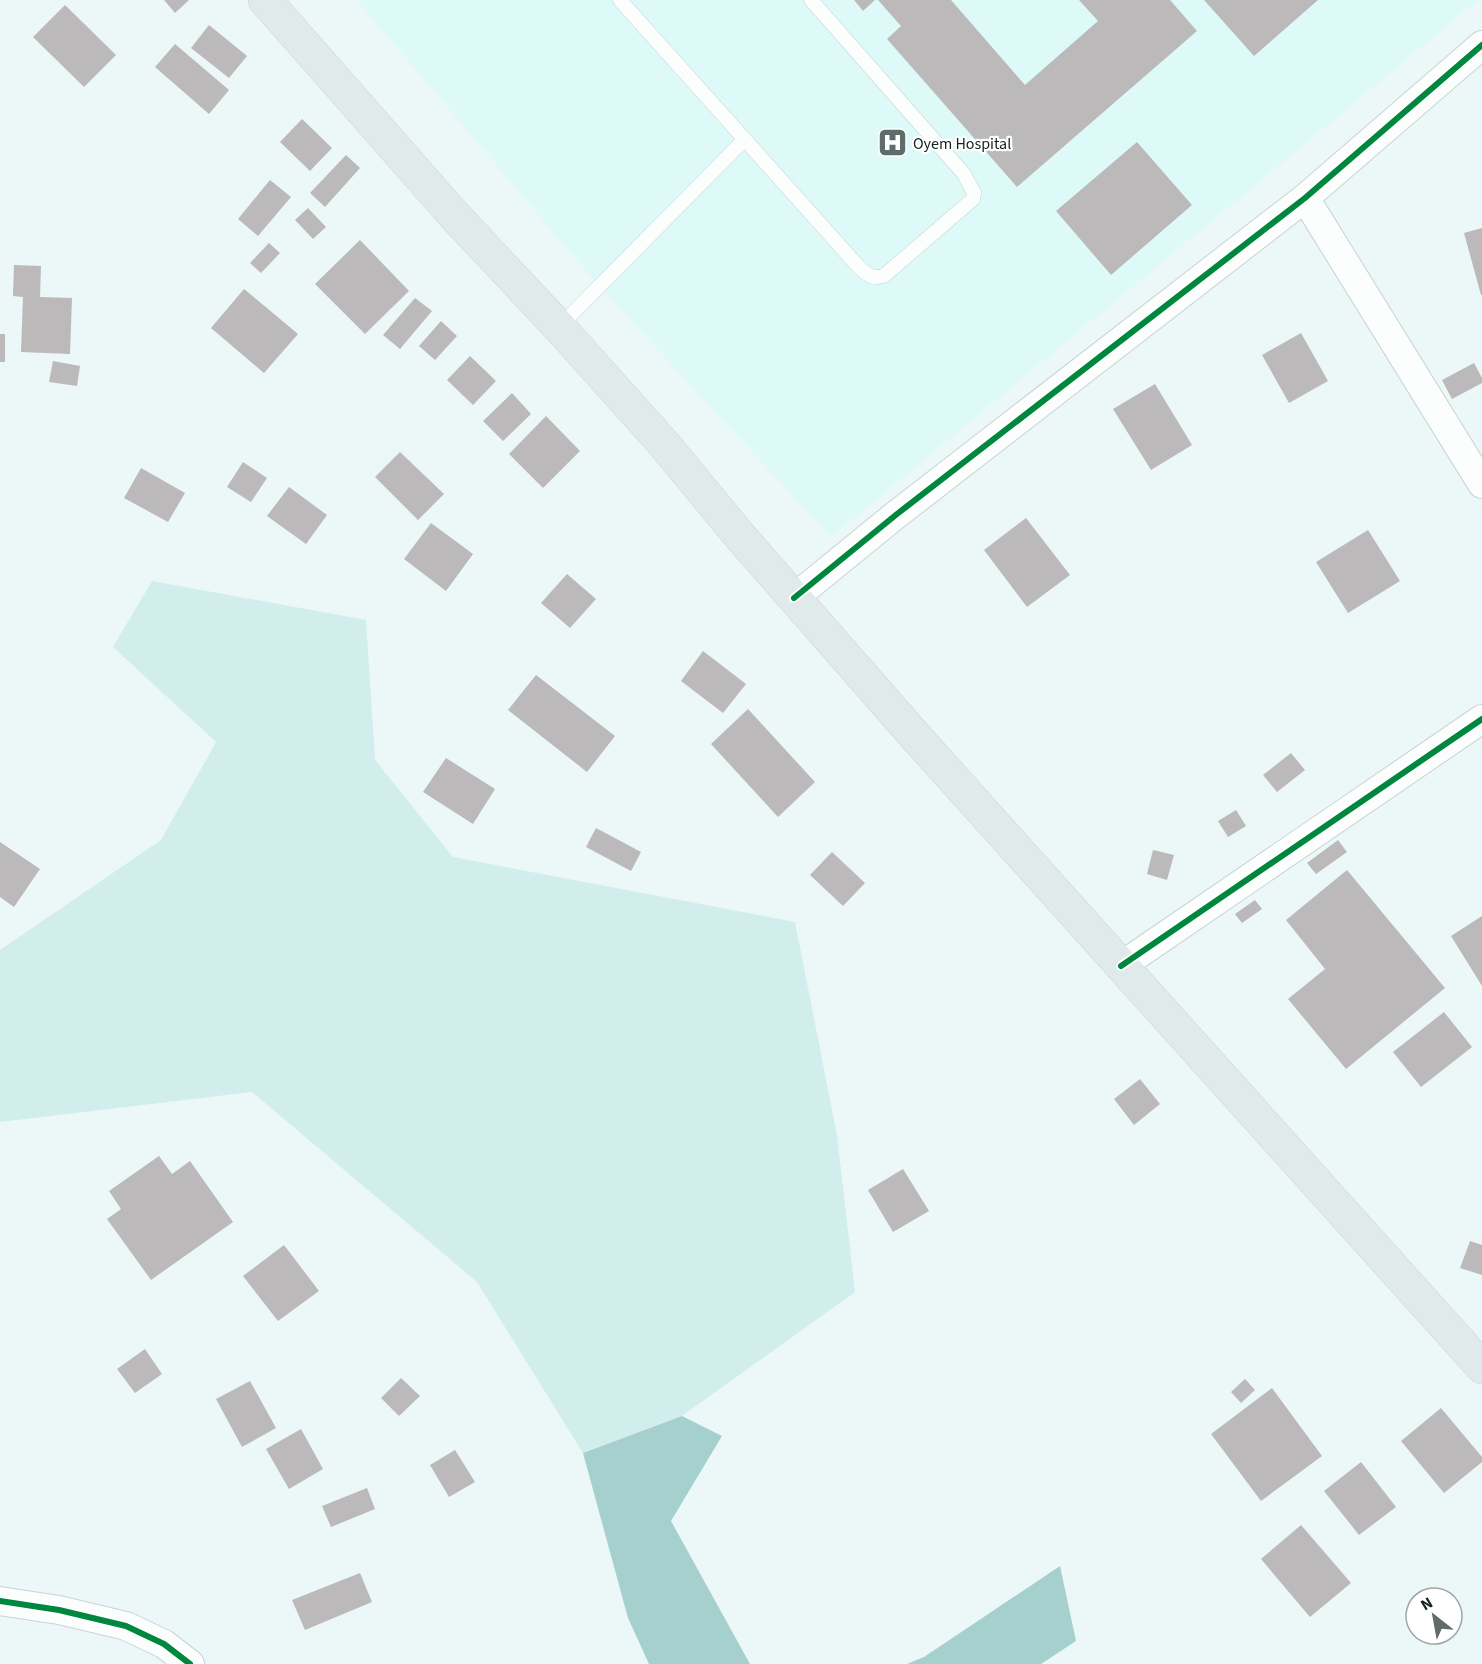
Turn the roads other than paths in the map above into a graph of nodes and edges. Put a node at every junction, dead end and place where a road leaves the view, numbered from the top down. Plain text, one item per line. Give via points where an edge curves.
1 (265, 0) edge
2 (620, 0) edge
3 (811, 0) edge
4 (1482, 45) edge
5 (745, 140) junction
6 (1305, 198) junction
7 (559, 327) junction
8 (1482, 484) edge
9 (794, 598) junction
10 (1482, 718) edge
11 (1120, 966) junction
12 (1482, 1367) edge
13 (0, 1600) edge
14 (190, 1664) edge

1 - 7 main road via 454,215
2 - 5 lane
3 - 5 lane via 964,174 973,199 885,275 868,276
4 - 6 street
5 - 7 lane
6 - 8 street
6 - 9 street
7 - 9 main road
9 - 11 main road
10 - 11 street
11 - 12 main road
13 - 14 street via 126,1626 164,1644

